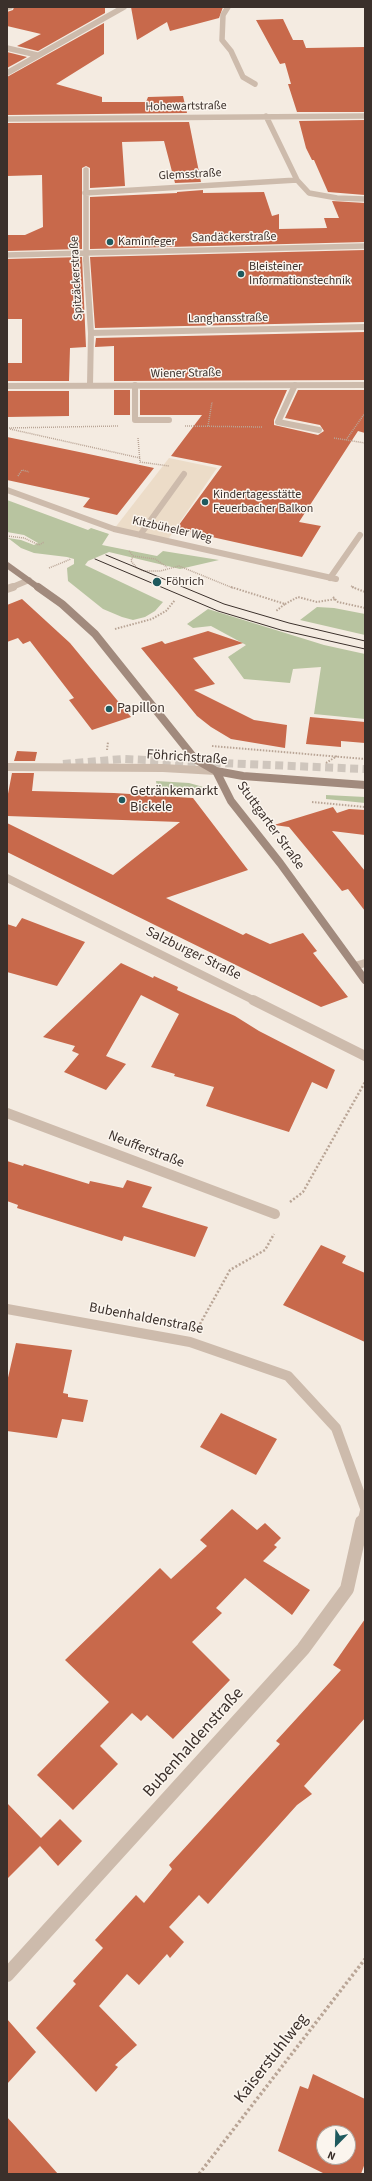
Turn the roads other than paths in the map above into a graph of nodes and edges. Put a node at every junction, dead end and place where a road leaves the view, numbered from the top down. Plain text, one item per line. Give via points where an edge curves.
1 (124, 7) edge
2 (228, 7) edge
3 (7, 48) edge
4 (38, 55) junction
5 (7, 73) edge
6 (255, 84) dead end
7 (266, 116) junction
8 (365, 116) edge
9 (7, 119) edge
10 (86, 170) dead end
11 (297, 180) junction
12 (86, 193) junction
13 (365, 199) edge
14 (365, 246) edge
15 (85, 252) junction
16 (7, 255) edge
17 (365, 326) edge
18 (91, 333) junction
19 (90, 385) junction
20 (295, 385) junction
21 (365, 385) edge
22 (7, 386) edge
23 (135, 386) junction
24 (169, 420) dead end
25 (319, 430) dead end
26 (184, 474) road end
27 (7, 490) edge
28 (140, 535) junction
29 (360, 535) dead end
30 (7, 565) edge
31 (29, 580) junction
32 (7, 589) edge
33 (7, 767) edge
34 (216, 771) junction
35 (365, 785) edge
36 (7, 878) edge
37 (365, 963) edge
38 (355, 966) junction
39 (365, 980) edge
40 (365, 1056) edge
41 (7, 1113) edge
42 (275, 1214) dead end
43 (7, 1309) edge
44 (365, 1508) edge
45 (365, 1511) edge
46 (7, 1975) edge

1 - 4 street
2 - 6 street via 223,15 222,40 231,51 243,77
3 - 4 street
4 - 5 street
7 - 8 street, Hohewartstraße
7 - 9 street, Hohewartstraße
7 - 11 street
10 - 12 street, Spitzäckerstraße
11 - 12 street, Glemsstraße
11 - 13 street via 309,193
12 - 15 street, Spitzäckerstraße
14 - 15 street, Sandäckerstraße
15 - 16 street, Sandäckerstraße
15 - 18 street, Spitzäckerstraße
17 - 18 street, Langhansstraße
18 - 19 street, Spitzäckerstraße
19 - 22 street, Wiener Straße
19 - 23 street, Wiener Straße
20 - 21 street, Wiener Straße
20 - 23 street, Wiener Straße
20 - 25 street via 278,422
23 - 24 street via 136,423
26 - 28 street
27 - 28 street, Kitzbüheler Weg via 114,529
28 - 29 street, Kitzbüheler Weg via 333,578
30 - 31 main road
31 - 32 street
31 - 34 main road via 62,604 95,634 195,759
33 - 34 street, Föhrichstraße
34 - 35 main road, Föhrichstraße via 243,776
34 - 38 main road, Stuttgarter Straße via 231,801
36 - 40 street, Salzburger Straße
37 - 38 street
38 - 39 main road, Stuttgarter Straße
41 - 42 street, Neufferstraße
43 - 44 street, Bubenhaldenstraße via 190,1342 288,1376 336,1428
45 - 46 street, Bubenhaldenstraße via 347,1589 303,1649

